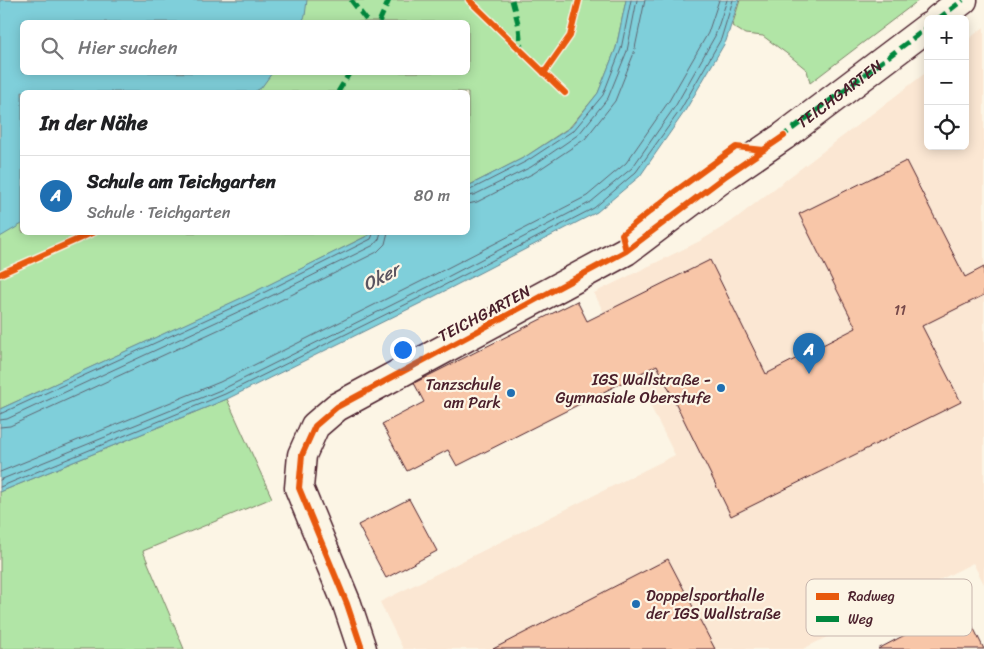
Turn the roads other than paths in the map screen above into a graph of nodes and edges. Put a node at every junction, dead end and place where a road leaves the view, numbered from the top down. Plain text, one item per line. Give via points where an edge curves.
1 (963, 0) edge
2 (943, 15) edge
3 (924, 30) edge
4 (362, 649) edge

1 - 2 street
3 - 4 street, TEICHGARTEN via 626,251 337,407 315,426 302,455 299,488

